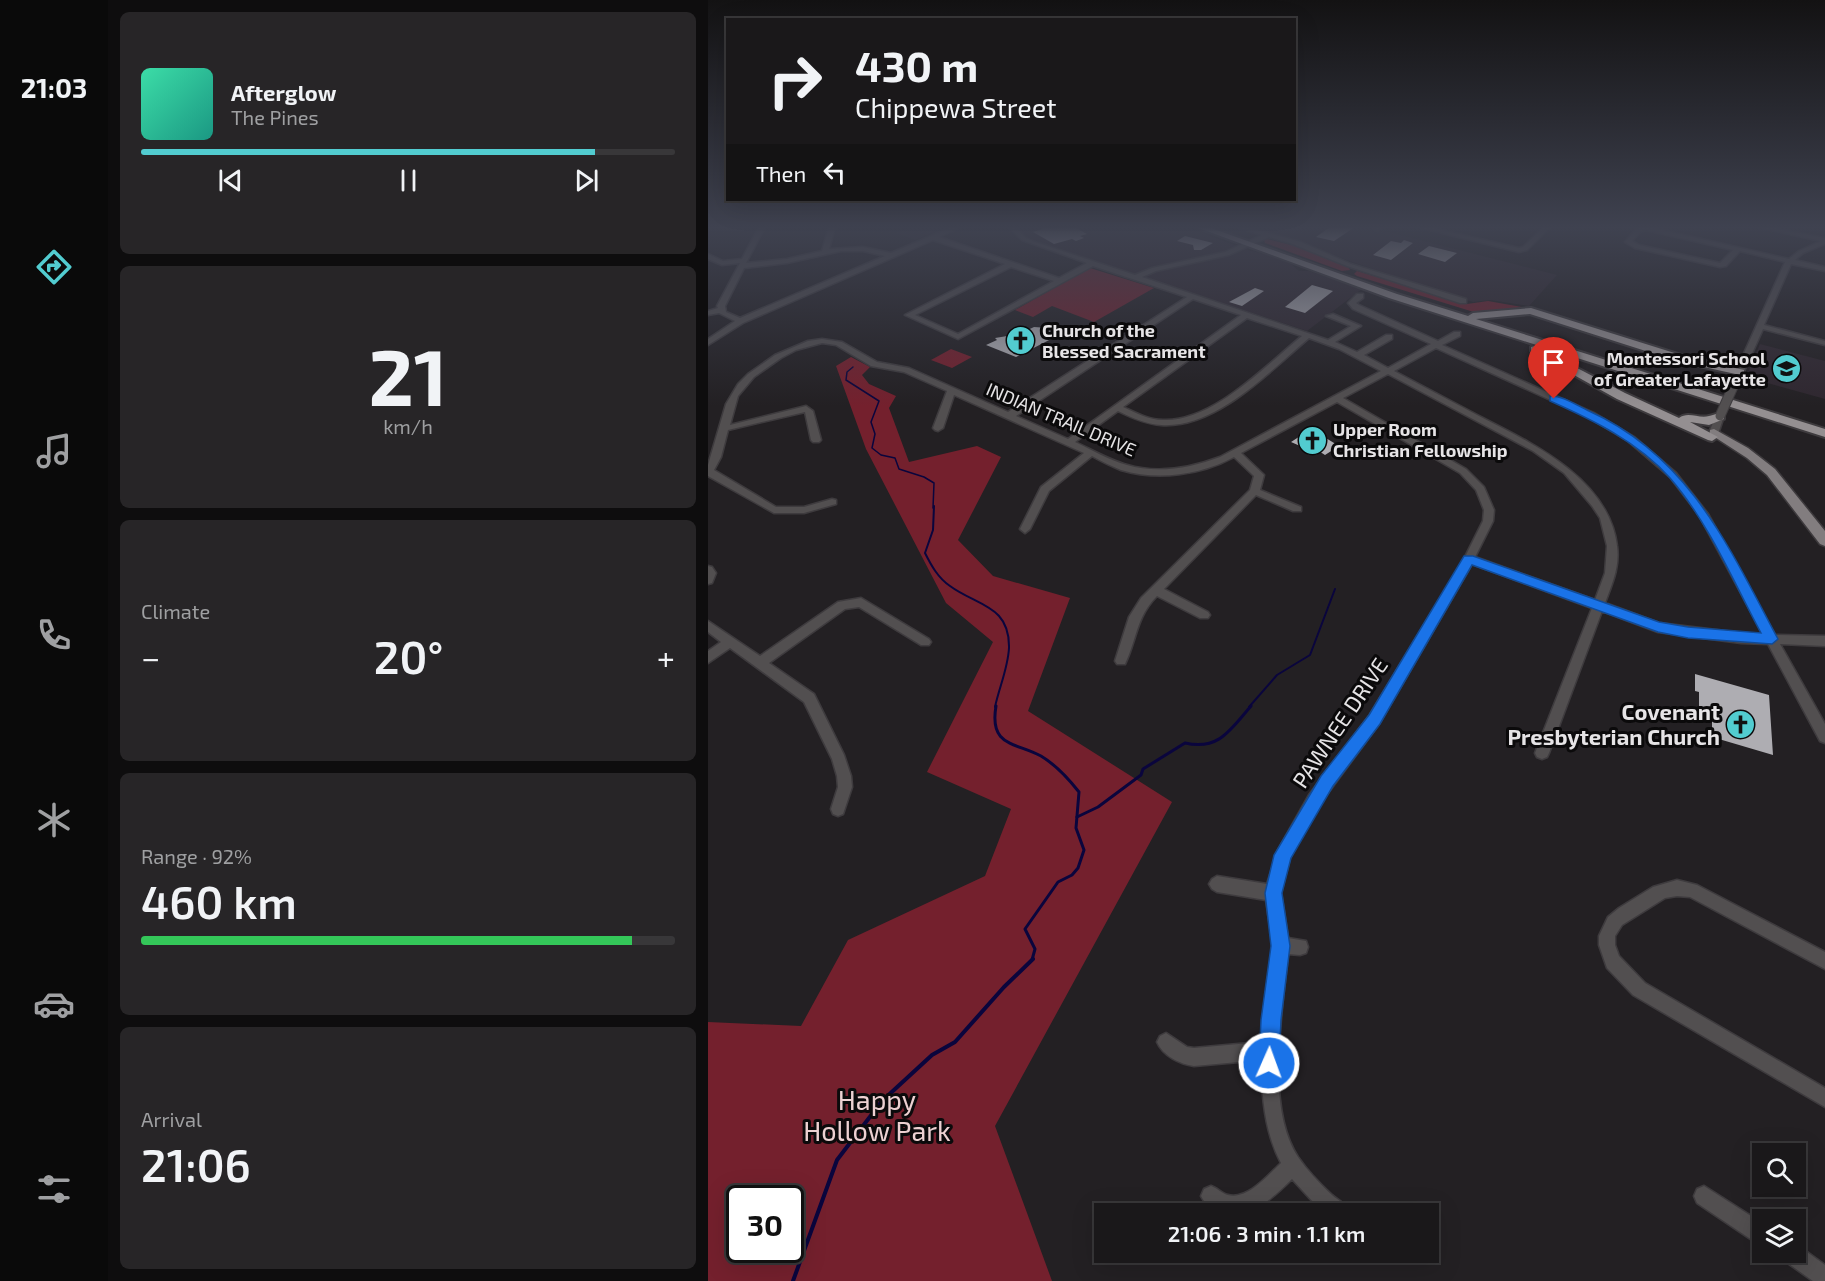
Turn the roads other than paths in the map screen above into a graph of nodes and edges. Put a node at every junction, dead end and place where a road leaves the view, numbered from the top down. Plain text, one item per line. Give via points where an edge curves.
1 (732, 287) edge
2 (817, 287) edge
3 (965, 287) edge
4 (1049, 287) edge
5 (1161, 287) edge
6 (1379, 287) edge
7 (1379, 287) edge
8 (1419, 287) edge
9 (1778, 287) edge
10 (1360, 296) dead end
11 (1192, 297) junction
12 (1463, 301) dead end
13 (721, 310) junction
14 (708, 313) edge
15 (1246, 315) junction
16 (1330, 316) dead end
17 (1470, 318) junction
18 (740, 321) junction
19 (1760, 326) junction
20 (1521, 332) junction
21 (1457, 334) dead end
22 (1308, 335) junction
23 (1389, 337) dead end
24 (1330, 342) junction
25 (708, 343) edge
26 (1825, 343) edge
27 (1436, 345) junction
28 (1358, 354) junction
29 (1388, 371) junction
30 (1738, 376) junction
31 (951, 391) junction
32 (1337, 398) junction
33 (1737, 403) junction
34 (1116, 407) junction
35 (1009, 416) junction
36 (1720, 416) junction
37 (1681, 417) junction
38 (1825, 425) edge
39 (938, 428) dead end
40 (723, 429) junction
41 (1825, 433) edge
42 (1713, 435) junction
43 (816, 440) dead end
44 (1068, 443) junction
45 (1090, 453) junction
46 (1236, 453) junction
47 (709, 473) edge
48 (1255, 491) junction
49 (832, 502) dead end
50 (1297, 509) dead end
51 (1024, 529) dead end
52 (1825, 542) edge
53 (1469, 559) junction
54 (708, 570) edge
55 (708, 580) edge
56 (1156, 590) junction
57 (1599, 607) junction
58 (1204, 615) dead end
59 (708, 626) edge
60 (1772, 639) junction
61 (1825, 641) edge
62 (730, 642) junction
63 (926, 642) dead end
64 (708, 658) edge
65 (1121, 661) dead end
66 (759, 663) junction
67 (1825, 736) edge
68 (1542, 753) dead end
69 (838, 809) dead end
70 (1217, 884) dead end
71 (1273, 893) junction
72 (1281, 946) junction
73 (1300, 947) dead end
74 (1825, 961) edge
75 (1166, 1042) dead end
76 (1269, 1050) junction
77 (1825, 1098) edge
78 (1292, 1165) junction
79 (1211, 1196) dead end
80 (1704, 1196) dead end
81 (1326, 1203) edge
82 (1752, 1228) edge
83 (1806, 1263) edge
84 (1825, 1276) edge

1 - 13 street
2 - 18 street
3 - 4 street via 909,315 958,337
5 - 11 street
6 - 17 highway
7 - 17 highway
8 - 12 street
9 - 19 street
10 - 27 street via 1353,301 1356,307
11 - 15 street
11 - 35 street
13 - 14 street
13 - 18 street
15 - 22 street
15 - 34 street
16 - 24 street via 1357,326
17 - 20 highway
17 - 30 highway via 1531,311
17 - 33 highway
17 - 42 highway via 1621,396
18 - 25 street
19 - 26 street
19 - 30 street
20 - 30 highway via 1509,323 1509,317 1519,313 1536,315
20 - 38 highway
21 - 27 street, INDIAN TRAIL DRIVE
22 - 24 street
22 - 34 street via 1223,404 1194,419 1153,422
23 - 28 street
24 - 28 street
27 - 29 street, INDIAN TRAIL DRIVE
27 - 60 street via 1591,415 1652,456 1673,475 1703,514
28 - 29 street
29 - 32 street, INDIAN TRAIL DRIVE
29 - 57 street via 1536,449 1582,486 1605,518 1612,546 1611,573
30 - 36 street, bridge
31 - 35 street, INDIAN TRAIL DRIVE
31 - 39 street
31 - 40 street, INDIAN TRAIL DRIVE via 906,370 870,362 834,341 812,342 754,371 735,395
32 - 46 street, INDIAN TRAIL DRIVE
32 - 53 street, PAWNEE DRIVE via 1472,479 1489,510 1488,521
33 - 37 highway via 1652,381 1630,385 1633,395
33 - 41 highway
34 - 44 street
35 - 44 street, INDIAN TRAIL DRIVE
36 - 37 highway via 1701,422
36 - 42 street
37 - 42 highway
40 - 43 street via 807,409
40 - 47 street, INDIAN TRAIL DRIVE
42 - 52 main road via 1781,484
44 - 45 street, INDIAN TRAIL DRIVE
45 - 46 street, INDIAN TRAIL DRIVE via 1123,467 1157,472 1207,465
45 - 51 street via 1045,489
46 - 48 street via 1258,476
47 - 49 street via 774,510 804,510
48 - 50 street
48 - 56 street
53 - 57 street
53 - 71 street, PAWNEE DRIVE via 1374,720 1314,801 1283,855
54 - 55 street
56 - 58 street
56 - 65 street via 1135,616
57 - 60 street via 1676,631
57 - 68 street
59 - 62 street
60 - 61 street
60 - 67 street
62 - 64 street
62 - 66 street
63 - 66 street via 861,602 852,602
66 - 69 street via 809,698 815,708 844,776 845,788
70 - 71 street
71 - 72 street, PAWNEE DRIVE
72 - 73 street
72 - 76 street, PAWNEE DRIVE
74 - 77 street via 1681,887 1661,890 1619,918 1607,935 1616,969 1639,989
75 - 76 street via 1184,1056 1194,1057
76 - 78 street, PAWNEE DRIVE via 1275,1122
78 - 79 street via 1270,1186 1240,1204 1226,1205
78 - 81 street, PAWNEE DRIVE
80 - 82 street
83 - 84 street

